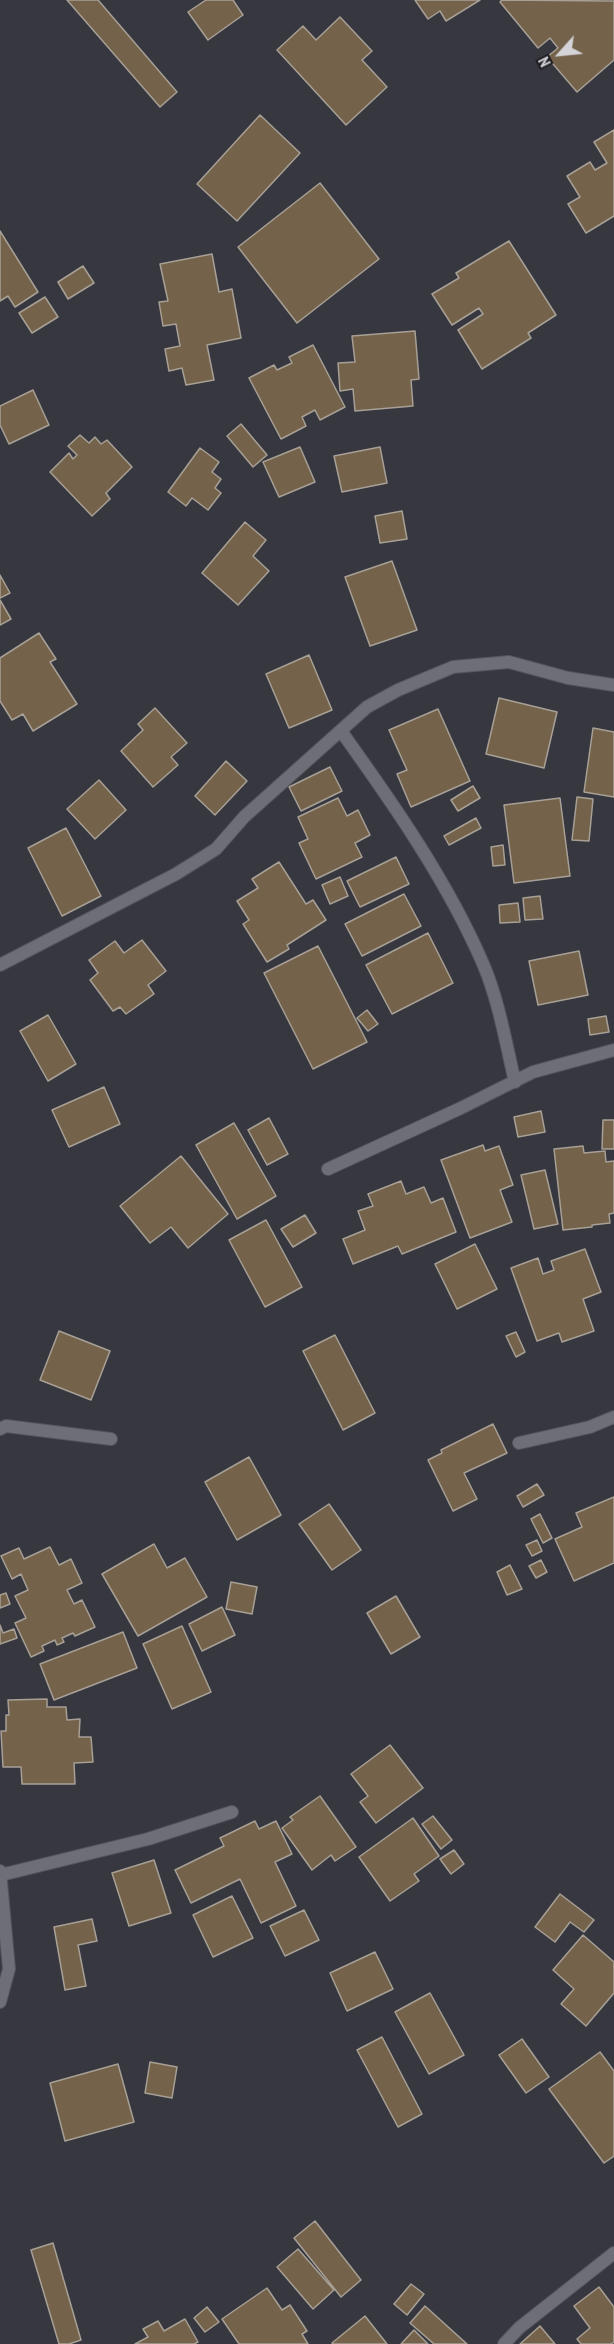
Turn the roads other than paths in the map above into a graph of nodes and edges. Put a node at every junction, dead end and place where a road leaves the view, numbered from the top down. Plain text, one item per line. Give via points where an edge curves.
1 (614, 685) edge
2 (341, 731) junction
3 (0, 964) edge
4 (614, 1050) edge
5 (514, 1082) junction
6 (328, 1169) dead end
7 (614, 1417) edge
8 (0, 1429) edge
9 (111, 1440) dead end
10 (519, 1443) dead end
11 (232, 1812) dead end
12 (1, 1873) edge
13 (0, 2002) edge
14 (614, 2253) edge
15 (504, 2344) edge

1 - 2 street via 509,663 453,667 367,707
2 - 3 street via 244,817 216,849 176,874
2 - 5 street via 406,823 484,968
4 - 5 street via 533,1072
5 - 6 street
7 - 10 street via 590,1427
8 - 9 street via 6,1426
11 - 12 street via 148,1839
12 - 13 street via 9,1969
14 - 15 street

